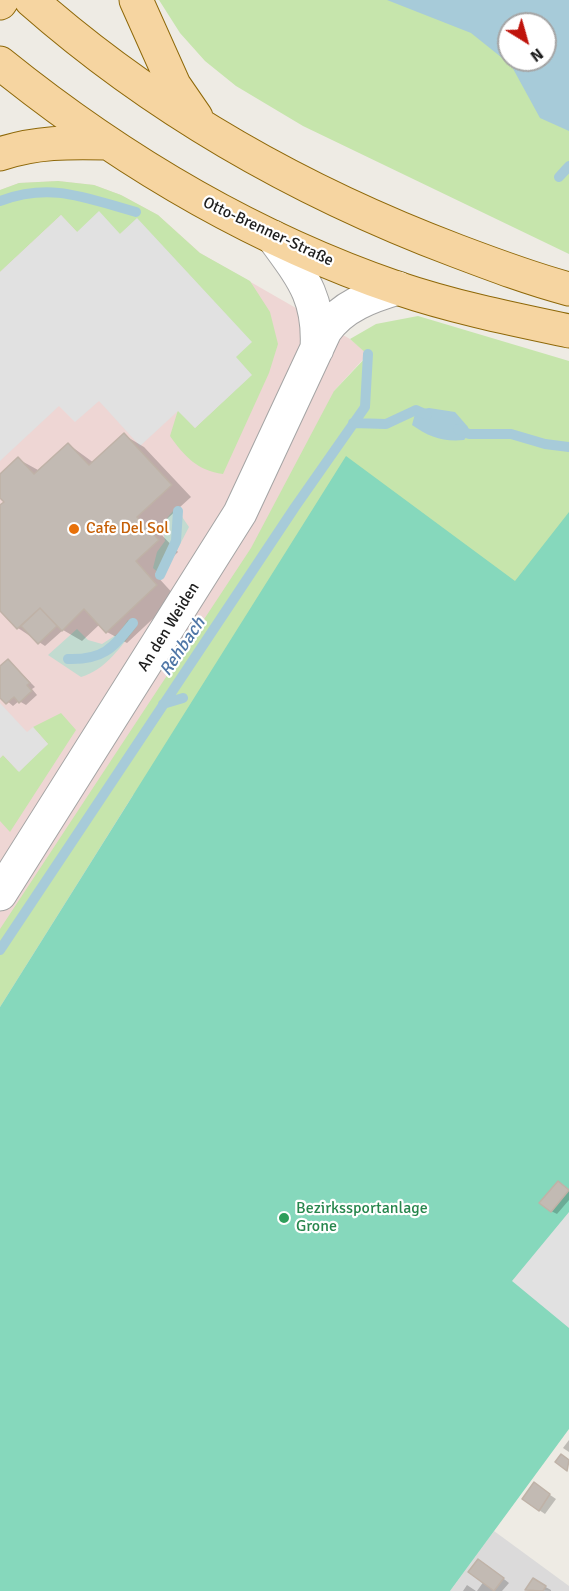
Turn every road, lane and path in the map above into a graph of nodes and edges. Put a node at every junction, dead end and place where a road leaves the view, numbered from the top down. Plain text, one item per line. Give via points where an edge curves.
1 (31, 0) edge
2 (136, 0) edge
3 (0, 63) edge
4 (203, 128) junction
5 (106, 143) junction
6 (0, 154) edge
7 (273, 237) junction
8 (398, 288) junction
9 (569, 289) edge
10 (569, 331) edge
11 (317, 349) junction
12 (0, 894) edge

1 - 4 main road via 95,55
2 - 4 main road via 174,85
3 - 5 main road, Otto-Brenner-Straße
4 - 9 main road via 302,183 389,224 535,280
5 - 6 main road via 37,145
5 - 7 main road, Otto-Brenner-Straße via 196,198
7 - 8 main road, Otto-Brenner-Straße
7 - 11 street, An den Weiden via 296,268 315,306
8 - 10 main road, Otto-Brenner-Straße
8 - 11 street, An den Weiden via 345,310 332,321
11 - 12 street, An den Weiden via 240,513

